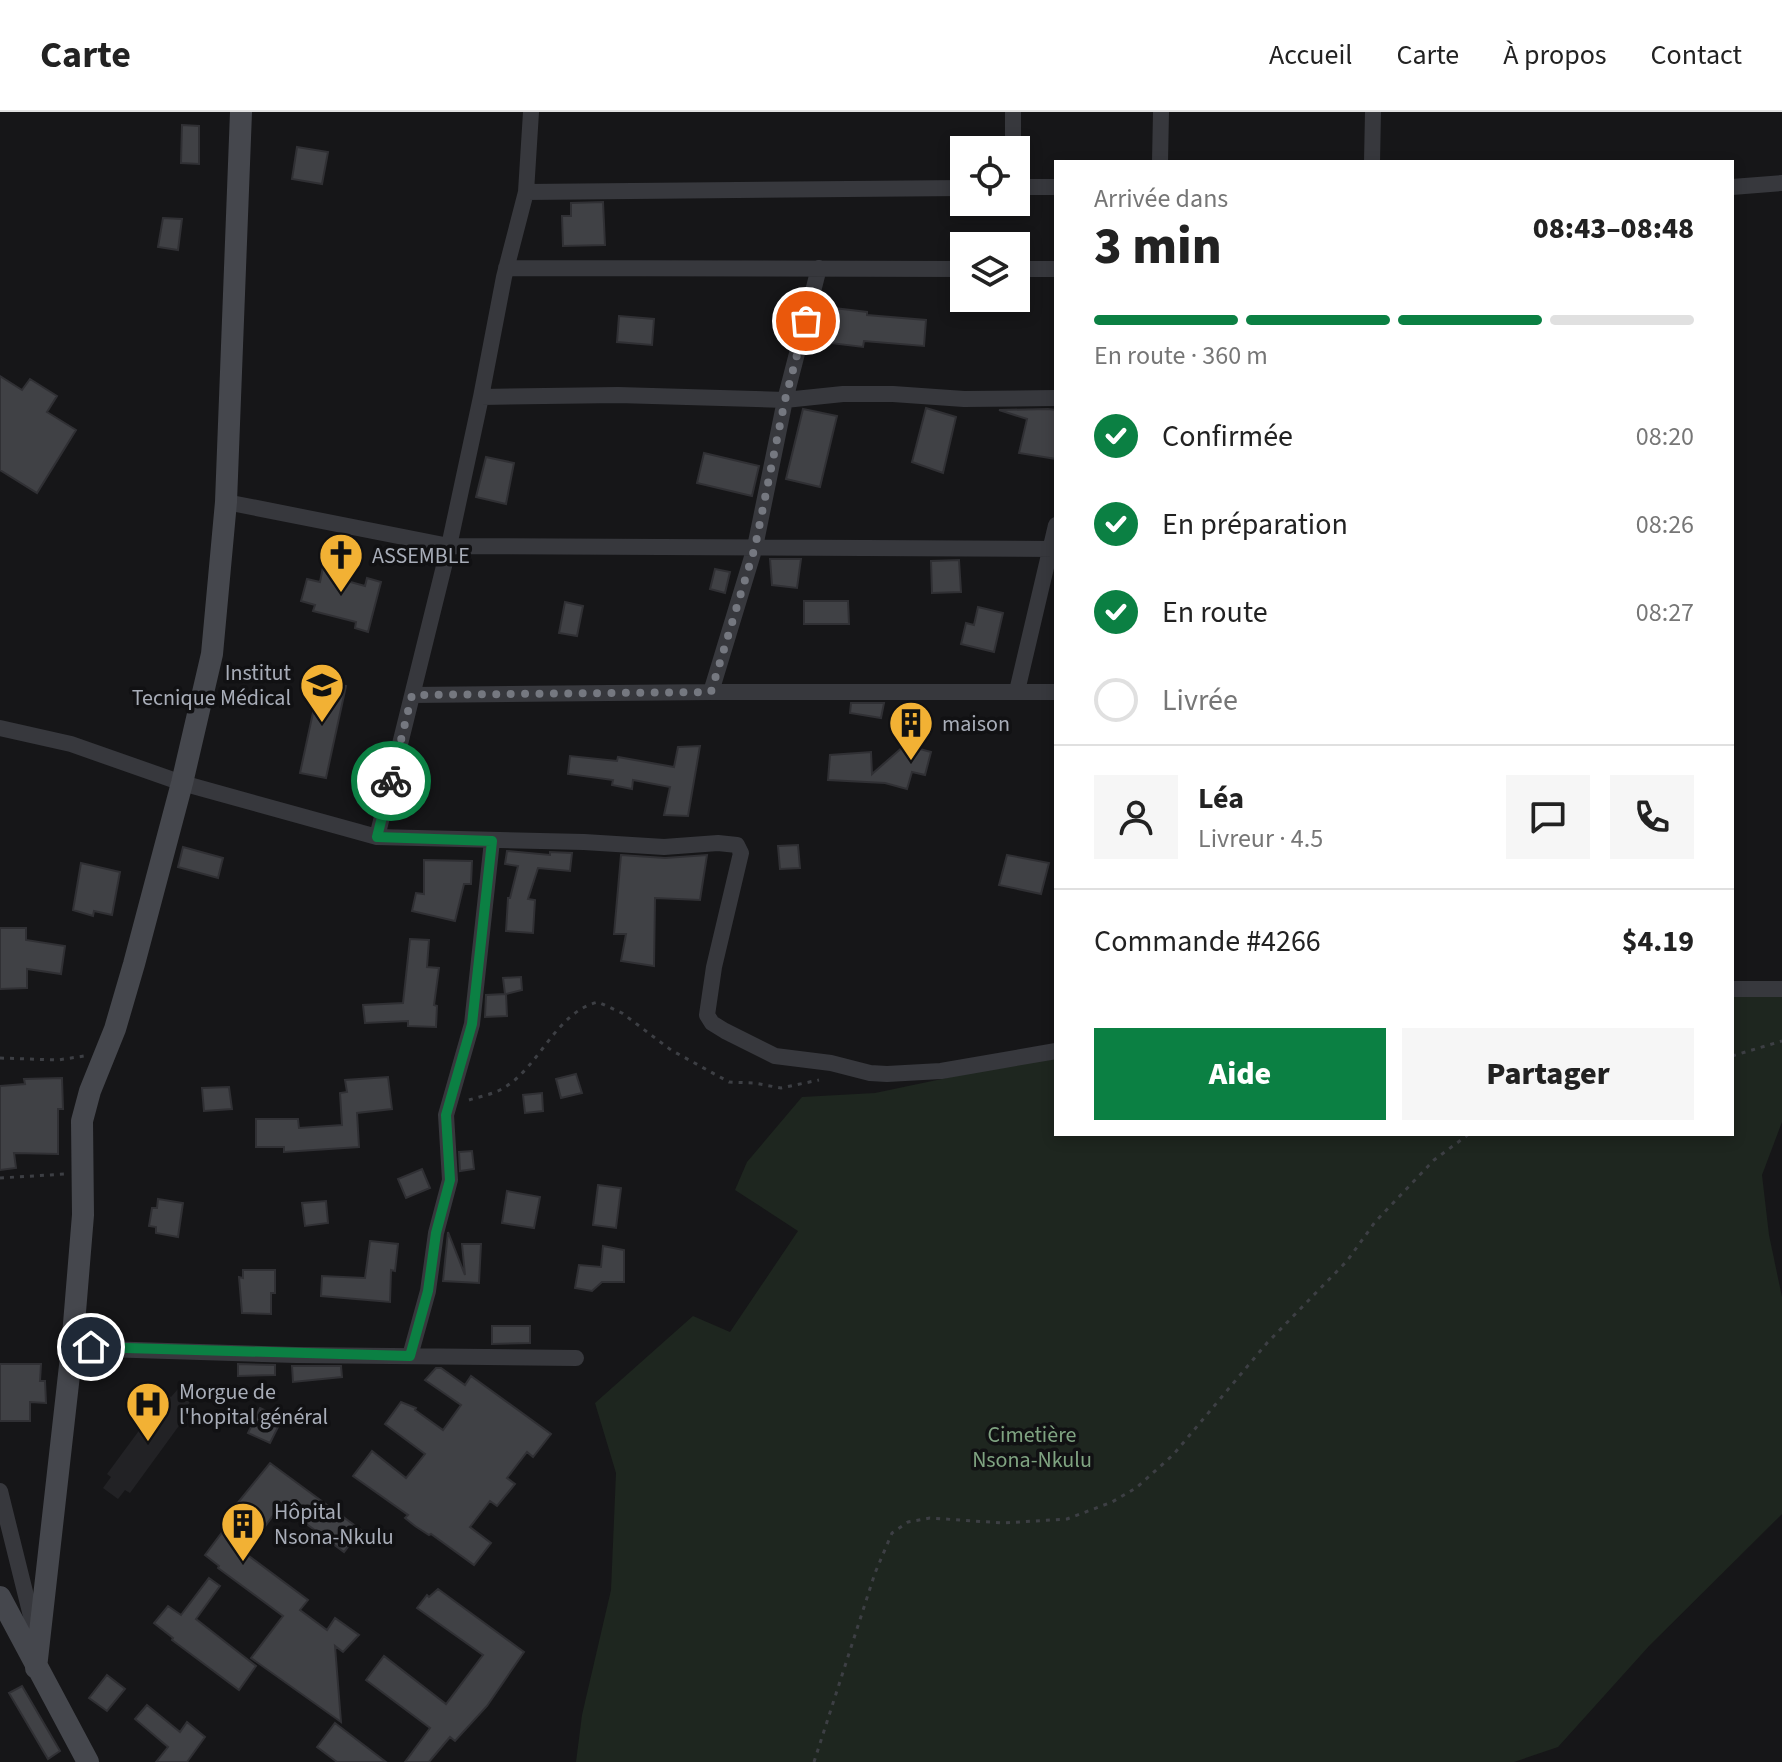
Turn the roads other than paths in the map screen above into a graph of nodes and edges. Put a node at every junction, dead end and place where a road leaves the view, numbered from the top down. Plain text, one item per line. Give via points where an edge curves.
1 (241, 112) edge
2 (531, 112) edge
3 (1013, 112) edge
4 (1161, 112) edge
5 (1373, 112) edge
6 (1013, 136) edge
7 (1160, 160) edge
8 (1372, 160) edge
9 (1782, 183) edge
10 (1030, 187) edge
11 (1054, 187) edge
12 (1734, 187) edge
13 (950, 188) edge
14 (526, 192) junction
15 (506, 268) junction
16 (819, 268) junction
17 (950, 269) edge
18 (1030, 269) edge
19 (1054, 269) edge
20 (481, 397) junction
21 (1054, 398) edge
22 (785, 400) junction
23 (226, 502) junction
24 (449, 546) junction
25 (755, 547) junction
26 (1053, 549) edge
27 (1017, 691) junction
28 (711, 692) junction
29 (1054, 692) edge
30 (412, 695) junction
31 (0, 728) edge
32 (182, 783) junction
33 (377, 837) junction
34 (492, 841) junction
35 (1734, 989) edge
36 (1782, 989) edge
37 (1054, 1051) edge
38 (72, 1348) junction
39 (410, 1356) junction
40 (576, 1358) dead end
41 (0, 1491) edge
42 (0, 1597) edge
43 (41, 1633) junction
44 (36, 1668) junction
45 (88, 1762) edge

1 - 23 street
2 - 14 street
3 - 6 street
4 - 7 street
5 - 8 street
9 - 12 street
10 - 11 street
13 - 14 street
14 - 15 street
15 - 16 street
15 - 20 street
16 - 17 street
16 - 22 street
18 - 19 street
20 - 22 street
20 - 24 street
21 - 22 street via 843,394
22 - 25 street
23 - 24 street
23 - 32 street via 212,654
24 - 25 street
24 - 30 street
25 - 26 street
25 - 28 street
26 - 27 street
27 - 28 street
27 - 29 street
28 - 30 street
30 - 33 street
31 - 32 street via 71,744
32 - 33 street
32 - 38 street via 82,1121 83,1215
33 - 34 street
34 - 37 street via 737,845 741,853 707,1015 725,1031 775,1056 910,1075
34 - 39 street via 472,1024 446,1115 450,1180
35 - 36 street
38 - 39 street
38 - 43 street
39 - 40 street
41 - 43 street via 32,1620
42 - 44 street
43 - 44 street
44 - 45 street

